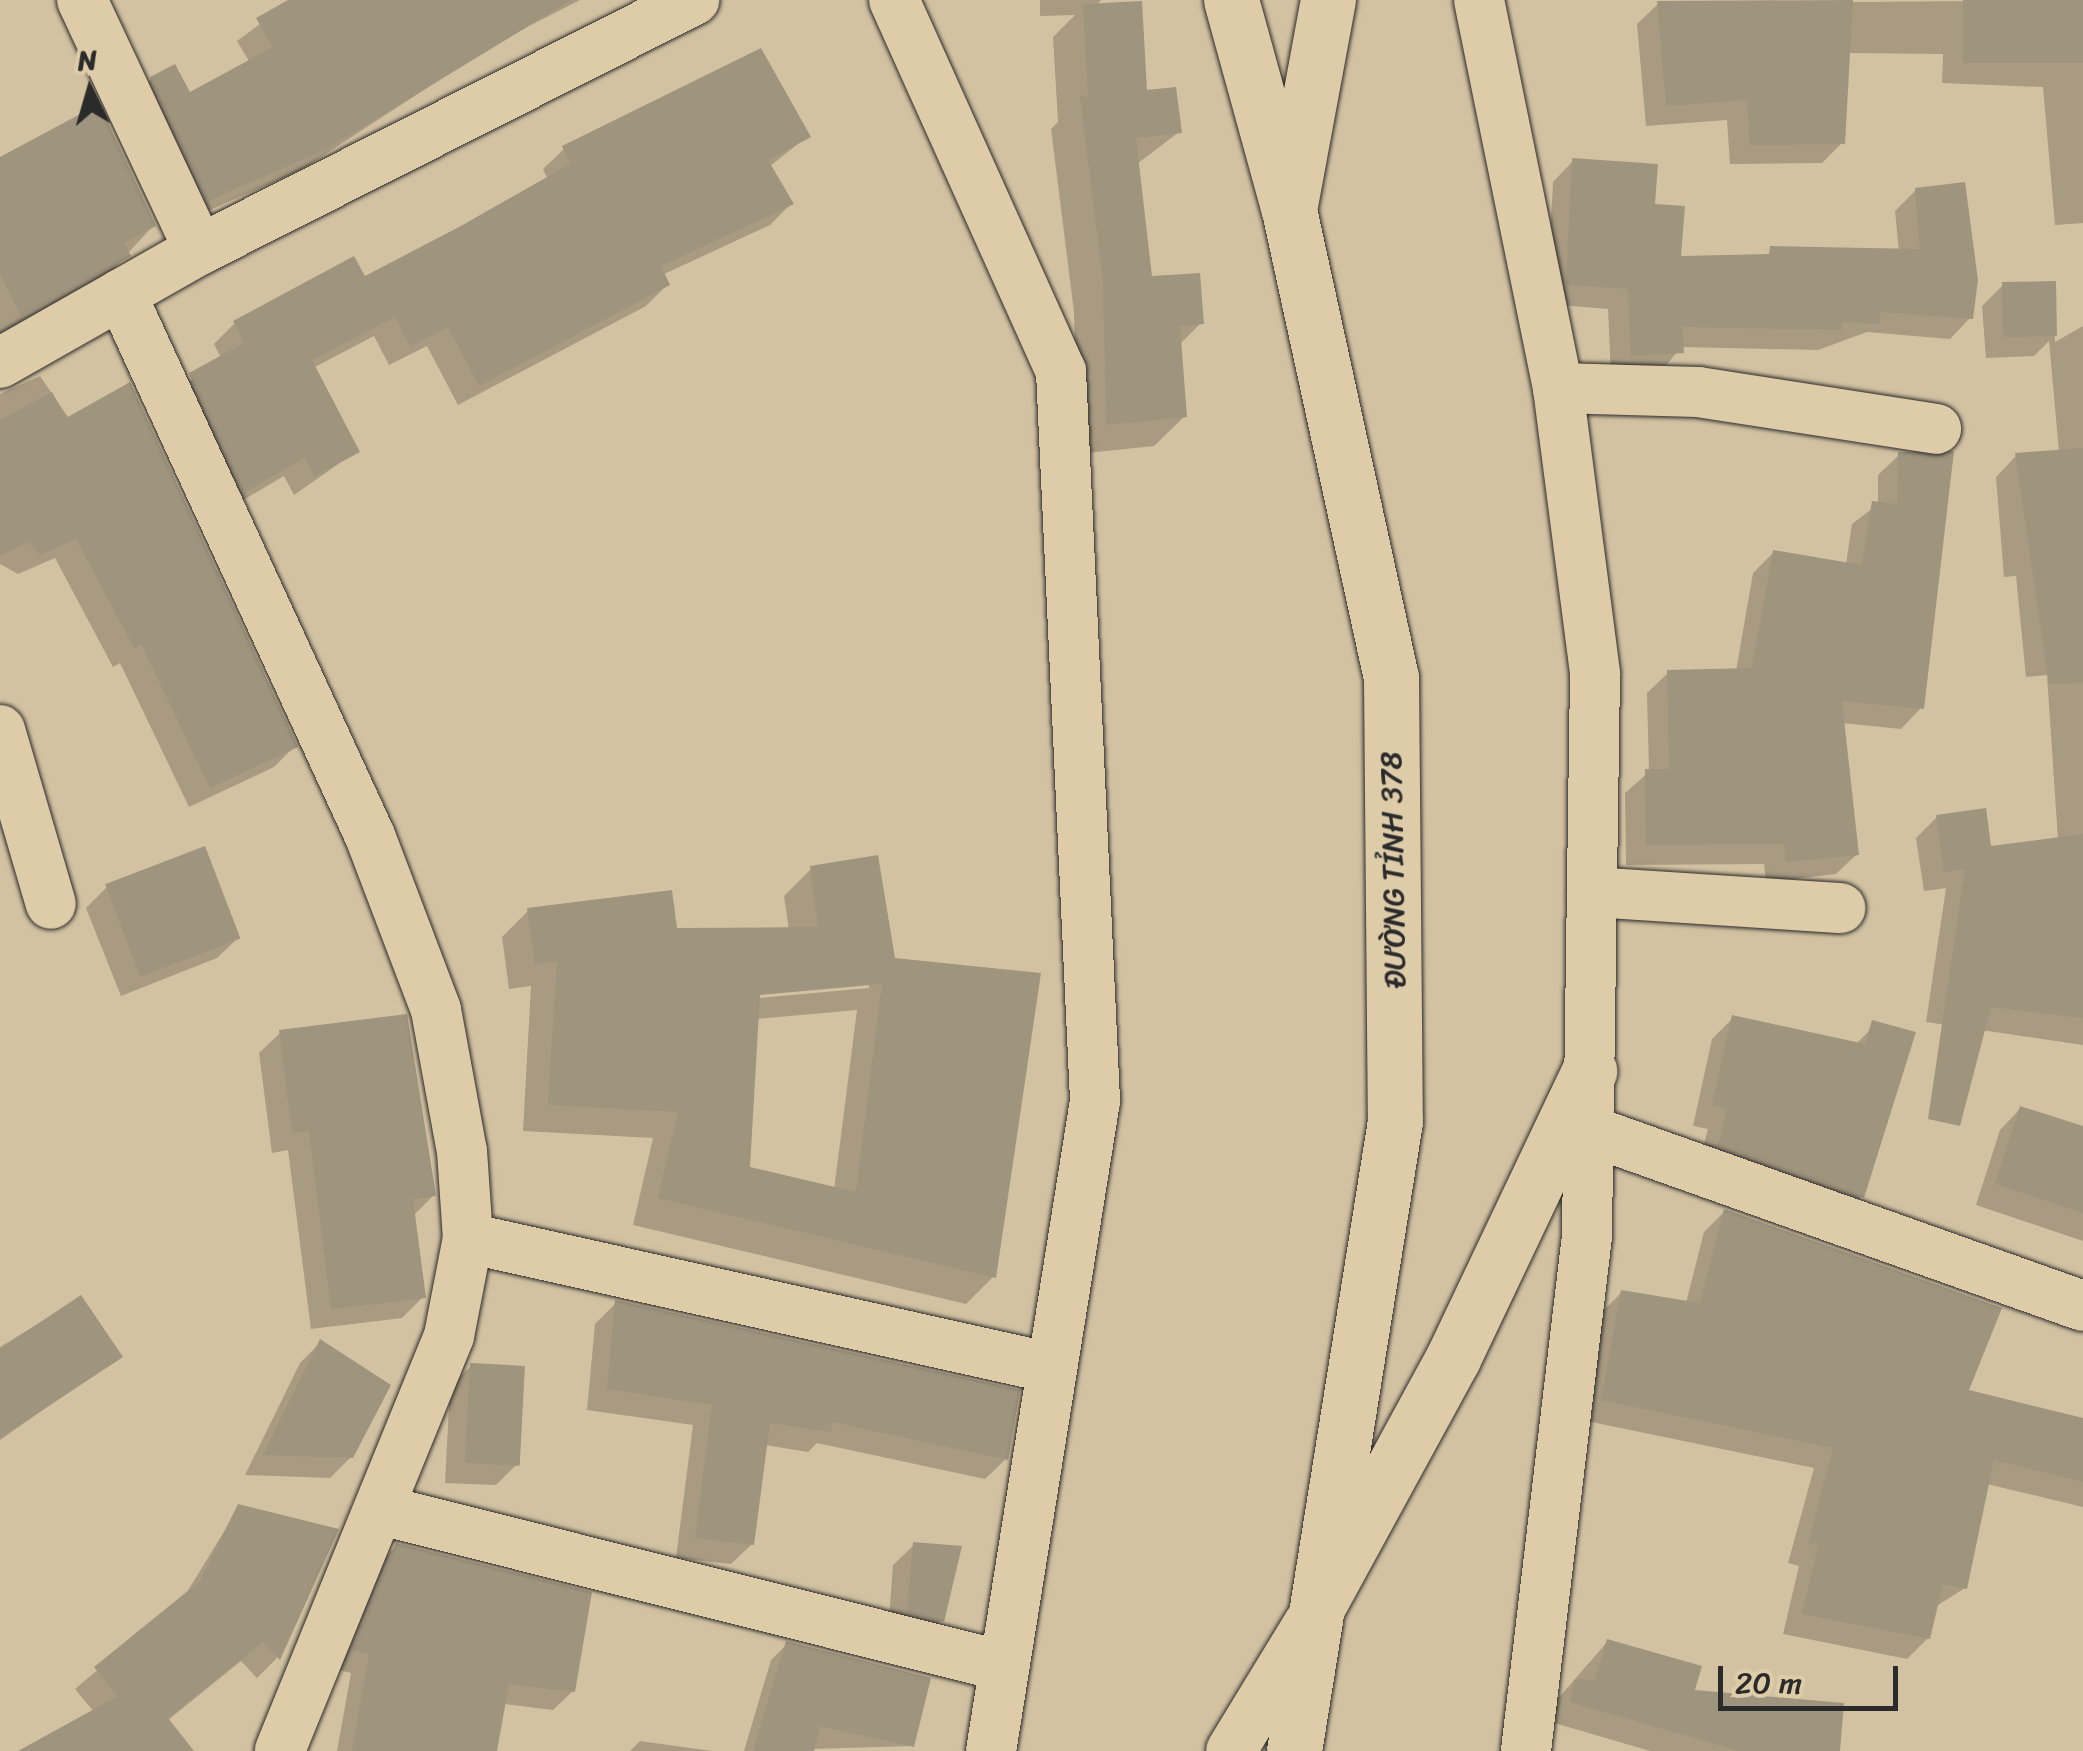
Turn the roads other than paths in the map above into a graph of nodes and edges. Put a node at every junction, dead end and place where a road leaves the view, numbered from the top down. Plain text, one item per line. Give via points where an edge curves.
1 (82, 0) edge
2 (694, 0) edge
3 (894, 0) edge
4 (1231, 0) edge
5 (1328, 0) edge
6 (1479, 0) edge
7 (1289, 210) junction
8 (198, 250) junction
9 (122, 294) junction
10 (0, 363) edge
11 (1558, 388) junction
12 (1936, 429) dead end
13 (0, 730) edge
14 (1592, 892) junction
15 (50, 904) dead end
16 (1840, 908) dead end
17 (1589, 1071) junction
18 (1588, 1130) junction
19 (468, 1238) junction
20 (2083, 1306) edge
21 (1051, 1368) junction
22 (381, 1510) junction
23 (1309, 1622) junction
24 (1003, 1666) junction
25 (280, 1751) edge
26 (992, 1751) edge
27 (1231, 1751) edge
28 (1294, 1751) edge
29 (1526, 1751) edge

1 - 8 street
2 - 8 street
3 - 21 street via 1061,372 1095,1101
4 - 7 main road, ĐƯỜNG TỈNH 378
5 - 7 main road
6 - 11 street
7 - 23 main road, ĐƯỜNG TỈNH 378 via 1391,677 1395,1121
8 - 9 street
9 - 10 street
9 - 19 street via 415,951 436,1010
11 - 12 street via 1698,392
11 - 14 street via 1595,674
13 - 15 street
14 - 16 street
14 - 17 street
17 - 18 street
17 - 23 main road via 1452,1358
18 - 20 street
18 - 29 street via 1587,1236
19 - 21 street
19 - 22 street via 449,1336
21 - 24 street
22 - 24 street
22 - 25 street
23 - 27 street
23 - 28 main road, ĐƯỜNG TỈNH 378
24 - 26 street

